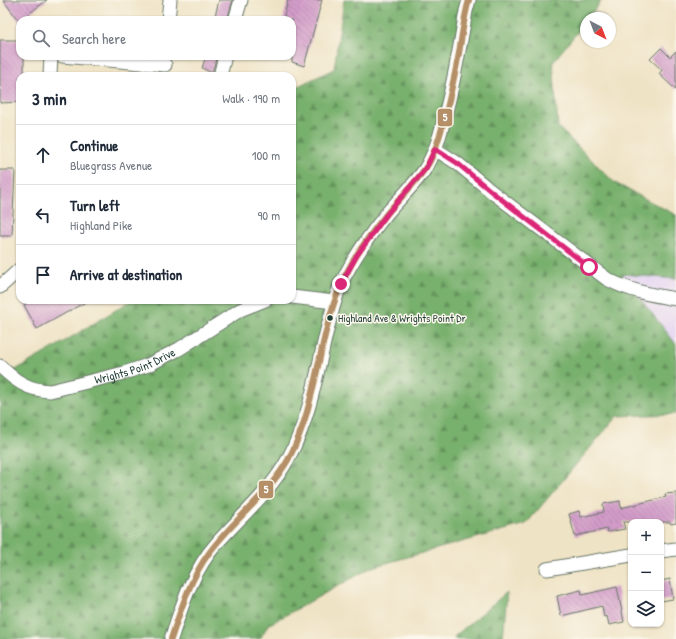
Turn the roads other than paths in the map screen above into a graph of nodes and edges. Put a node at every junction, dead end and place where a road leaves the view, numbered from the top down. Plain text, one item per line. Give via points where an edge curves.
1 (170, 0) edge
2 (241, 0) edge
3 (470, 0) edge
4 (168, 16) edge
5 (236, 16) edge
6 (51, 60) edge
7 (103, 60) edge
8 (224, 60) edge
9 (165, 66) edge
10 (50, 72) edge
11 (221, 72) edge
12 (435, 149) junction
13 (16, 273) edge
14 (0, 287) edge
15 (296, 297) edge
16 (676, 299) edge
17 (334, 302) junction
18 (255, 304) edge
19 (0, 366) edge
20 (676, 549) edge
21 (664, 551) edge
22 (628, 556) edge
23 (547, 569) dead end
24 (171, 639) edge

1 - 4 street
2 - 5 street
3 - 12 street via 453,87
6 - 10 street
7 - 9 street
8 - 11 street
12 - 16 street via 457,163 607,279 619,286 645,294
12 - 17 street via 426,168 357,255
13 - 14 street
15 - 17 street
17 - 24 street via 312,398 300,435 272,483 216,544 198,570
18 - 19 street, Wrights Point Drive via 240,310 179,349 148,365 50,391 25,386
20 - 21 street
22 - 23 street

